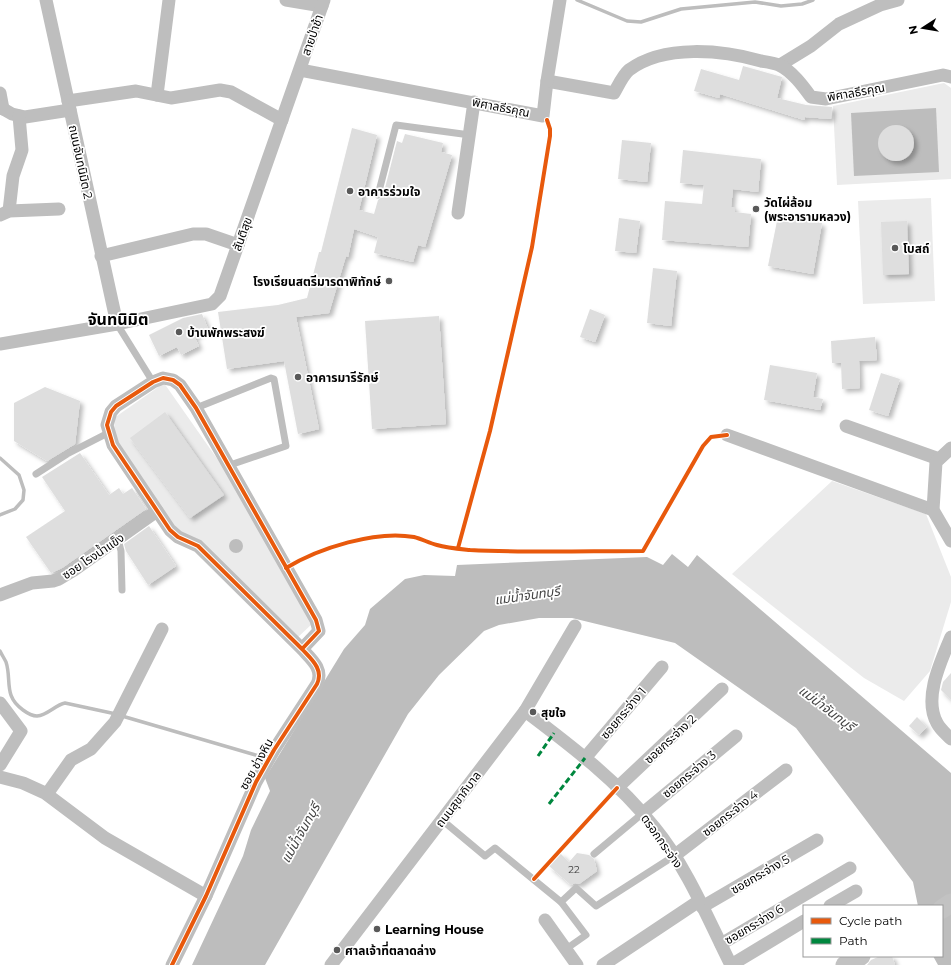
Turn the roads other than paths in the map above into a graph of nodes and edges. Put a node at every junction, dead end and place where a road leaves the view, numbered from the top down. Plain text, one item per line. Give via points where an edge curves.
1 (46, 0) edge
2 (169, 0) edge
3 (286, 0) edge
4 (898, 0) edge
5 (560, 1) edge
6 (323, 3) edge
7 (780, 65) junction
8 (300, 70) junction
9 (951, 77) edge
10 (547, 80) junction
11 (0, 93) edge
12 (157, 95) junction
13 (474, 102) junction
14 (69, 106) junction
15 (2, 108) edge
16 (19, 116) junction
17 (282, 120) junction
18 (470, 135) junction
19 (378, 195) dead end
20 (59, 209) dead end
21 (5, 213) edge
22 (458, 213) dead end
23 (238, 245) junction
24 (101, 256) junction
25 (117, 324) junction
26 (0, 344) edge
27 (153, 382) junction
28 (196, 408) junction
29 (846, 426) dead end
30 (108, 433) junction
31 (727, 434) dead end
32 (951, 448) edge
33 (939, 459) junction
34 (230, 465) junction
35 (36, 474) dead end
36 (933, 510) junction
37 (157, 511) junction
38 (118, 539) junction
39 (951, 541) edge
40 (122, 590) dead end
41 (0, 595) edge
42 (575, 626) dead end
43 (162, 629) dead end
44 (951, 637) edge
45 (302, 649) junction
46 (662, 667) dead end
47 (722, 689) dead end
48 (0, 702) edge
49 (525, 711) junction
50 (736, 736) dead end
51 (951, 739) edge
52 (585, 758) junction
53 (0, 765) edge
54 (786, 770) dead end
55 (0, 777) edge
56 (617, 788) junction
57 (47, 794) junction
58 (643, 813) junction
59 (442, 820) junction
60 (818, 840) dead end
61 (594, 854) dead end
62 (674, 856) junction
63 (850, 868) dead end
64 (856, 891) dead end
65 (206, 896) junction
66 (561, 902) junction
67 (700, 904) junction
68 (832, 905) edge
69 (545, 920) dead end
70 (803, 922) edge
71 (720, 944) junction
72 (566, 950) junction
73 (859, 957) edge
74 (172, 965) edge
75 (331, 965) edge
76 (577, 965) edge
77 (602, 965) edge
78 (731, 965) edge
79 (845, 965) edge

1 - 14 street, ถนนจันทนิมิต 2
2 - 12 street
3 - 6 street
4 - 7 street via 880,5 839,24 811,46
5 - 10 street
6 - 8 street, สายป่าช้า
7 - 9 street, พิศาลธีรคุณ via 802,84 811,97 826,99 943,75
7 - 10 street, พิศาลธีรคุณ via 738,54 695,51 660,56 640,63 627,72 614,93
8 - 13 street, พิศาลธีรคุณ
8 - 17 street, สันติสุข
10 - 13 street, พิศาลธีรคุณ via 545,118
11 - 15 street
12 - 14 street via 130,91
12 - 17 street via 171,98 226,90
13 - 18 street
14 - 16 street
14 - 24 street, ถนนจันทนิมิต 2
15 - 16 street
16 - 21 street via 22,150
17 - 23 street, สันติสุข
18 - 19 lane via 396,125
18 - 22 street
20 - 21 street
23 - 24 street via 206,234 193,234
23 - 25 street, สันติสุข via 220,296 212,304
24 - 25 street, ถนนจันทนิมิต 2
25 - 26 street, สันติสุข
25 - 27 lane
27 - 28 street via 163,378 173,380 180,385
27 - 30 street via 116,406 108,421
28 - 34 street
28 - 34 lane via 274,379 286,446
29 - 33 street
30 - 35 lane via 67,454
30 - 37 street, ซอย ช่างหิน via 113,445
31 - 36 street
32 - 33 street
33 - 36 street via 936,462
34 - 45 street via 318,623 319,631
36 - 39 street
37 - 38 street, ซอย โรงน้ำแข็ง
37 - 45 street, ซอย ช่างหิน via 175,535 198,546
38 - 40 lane via 121,551
38 - 41 street, ซอย โรงน้ำแข็ง via 74,570 53,581 32,583
42 - 49 street, ถนนสุขาภิบาล
43 - 57 street via 115,722 91,749 71,760
44 - 51 street via 936,676 933,698 934,718
45 - 65 street, ซอย ช่างหิน via 319,670 319,680 256,782
46 - 52 street, ซอยกระจ่าง 1
47 - 56 street, ซอยกระจ่าง 2
48 - 53 street via 21,730
49 - 52 street, ตรอกกระจ่าง
49 - 59 street, ถนนสุขาภิบาล
50 - 58 street, ซอยกระจ่าง 3
52 - 56 street, ตรอกกระจ่าง
54 - 62 street, ซอยกระจ่าง 4
55 - 57 street via 23,783
56 - 58 street, ตรอกกระจ่าง
57 - 65 street via 105,838
58 - 61 lane
58 - 62 street, ตรอกกระจ่าง
59 - 66 lane via 485,856 495,848
59 - 75 street, ถนนสุขาภิบาล
60 - 67 street, ซอยกระจ่าง 5
62 - 66 lane via 596,906 576,888
62 - 67 street, ตรอกกระจ่าง
63 - 71 street, ซอยกระจ่าง 6
64 - 68 street
65 - 74 street, ซอย ช่างหิน
66 - 72 lane via 586,935
67 - 71 street, ตรอกกระจ่าง
67 - 77 street, ซอยกระจ่าง 5
69 - 72 street
70 - 78 street
71 - 78 street, ตรอกกระจ่าง
72 - 76 street
73 - 79 main road

